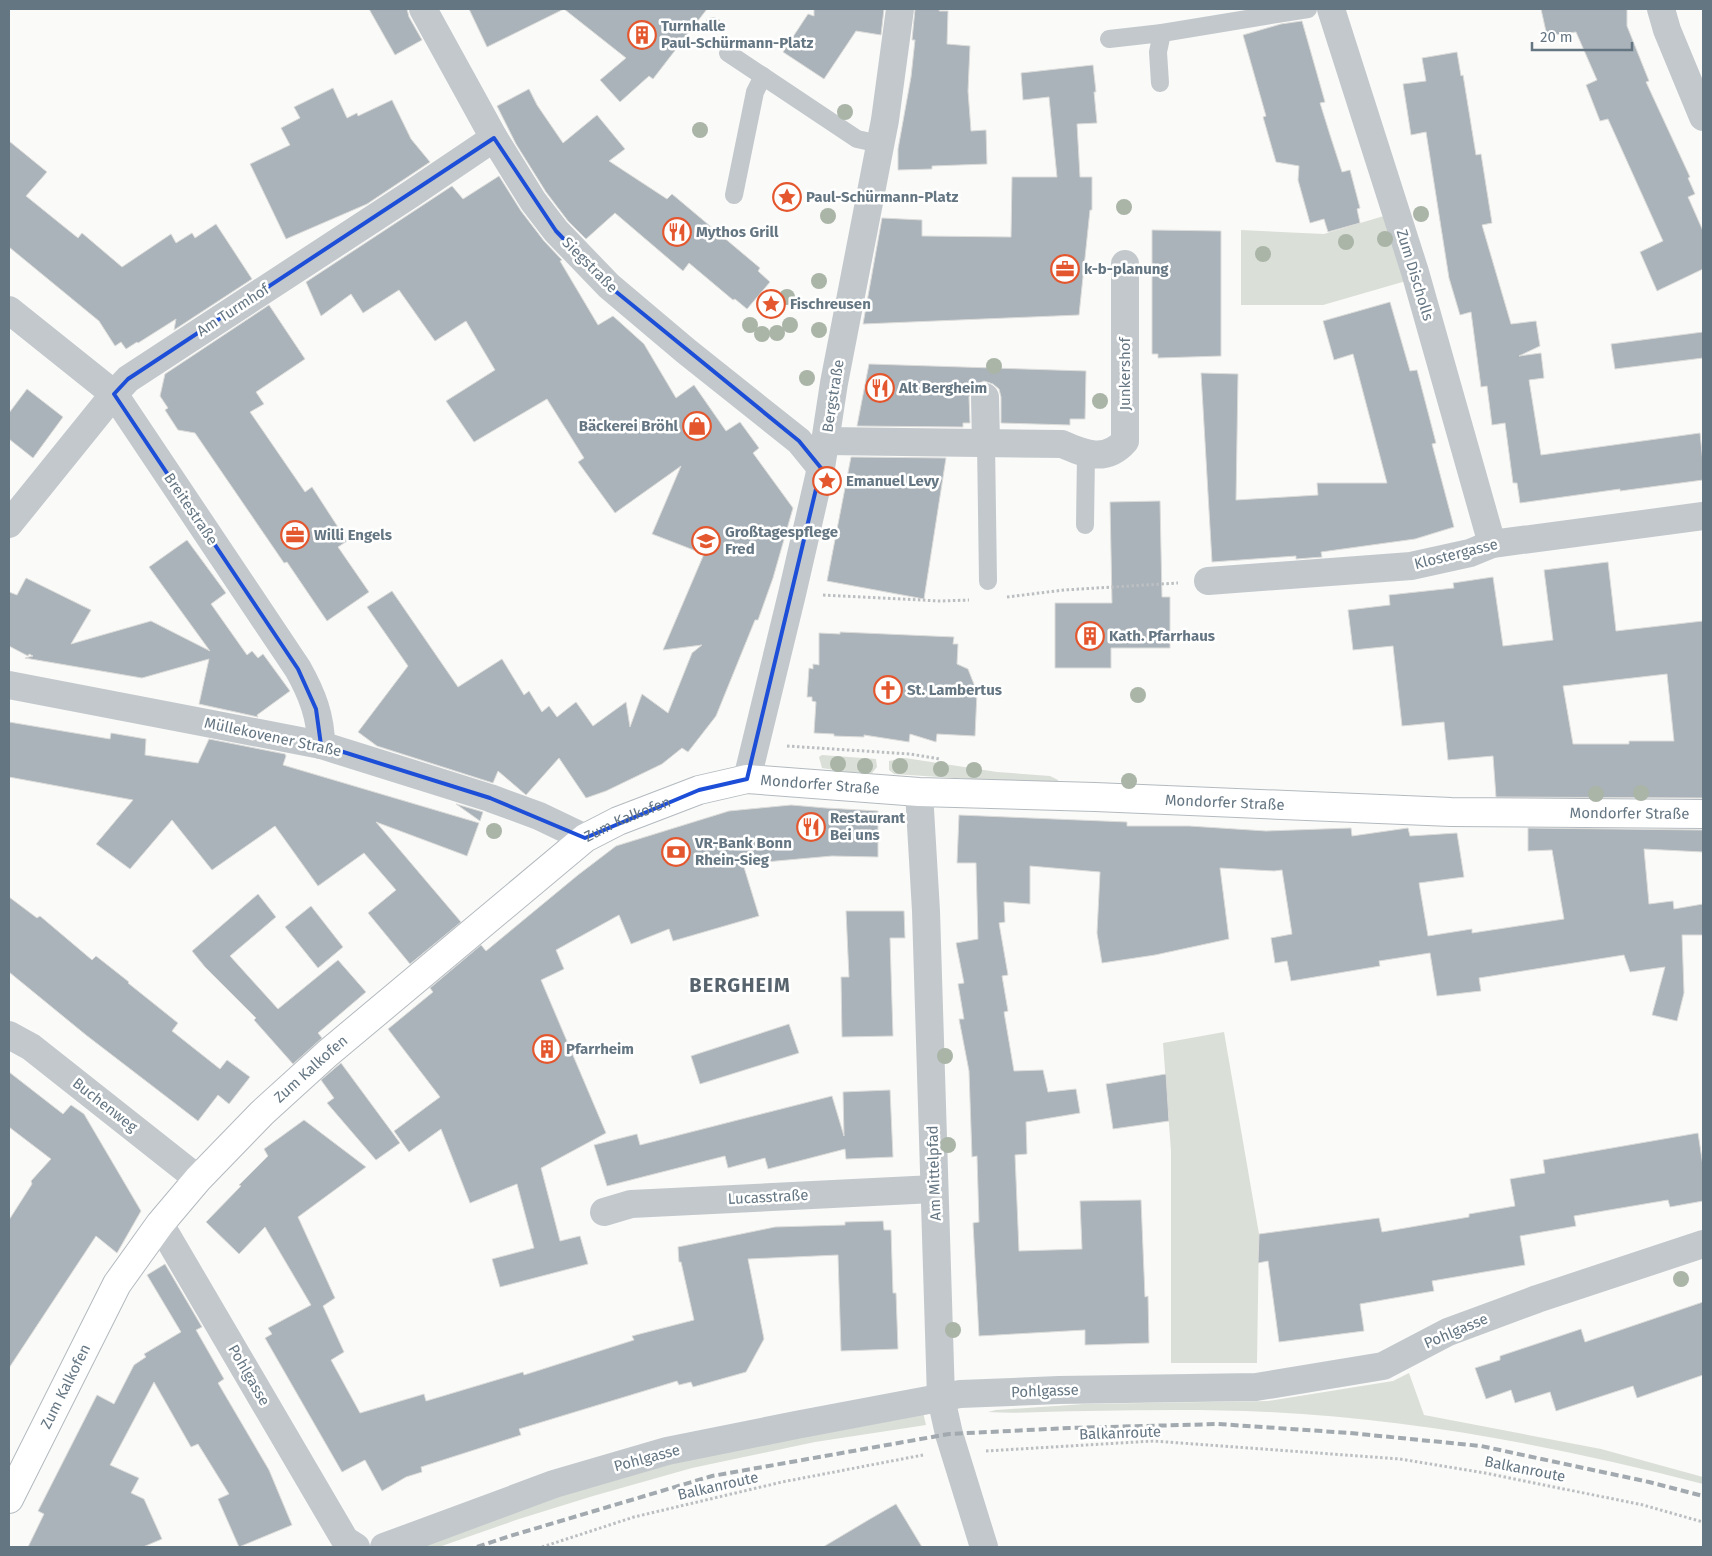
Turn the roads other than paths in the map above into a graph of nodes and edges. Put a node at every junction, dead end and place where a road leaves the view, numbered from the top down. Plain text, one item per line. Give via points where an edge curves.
1 (422, 9) edge
2 (900, 9) edge
3 (1308, 9) edge
4 (1331, 9) edge
5 (1662, 9) edge
6 (1162, 33) junction
7 (1109, 39) dead end
8 (728, 54) dead end
9 (763, 76) junction
10 (1160, 83) dead end
11 (1703, 117) edge
12 (494, 138) junction
13 (880, 144) junction
14 (734, 195) dead end
15 (1125, 264) dead end
16 (9, 310) edge
17 (114, 394) junction
18 (985, 397) dead end
19 (826, 441) junction
20 (986, 443) junction
21 (1086, 454) junction
22 (821, 468) junction
23 (1703, 516) edge
24 (9, 524) edge
25 (1085, 524) dead end
26 (1492, 544) junction
27 (988, 581) dead end
28 (1208, 581) dead end
29 (9, 685) edge
30 (321, 745) junction
31 (747, 779) junction
32 (919, 792) junction
33 (1703, 814) edge
34 (585, 838) junction
35 (9, 1035) edge
36 (198, 1179) junction
37 (934, 1189) junction
38 (604, 1212) dead end
39 (160, 1224) junction
40 (1703, 1244) edge
41 (941, 1398) junction
42 (9, 1499) edge
43 (356, 1547) edge
44 (384, 1547) edge
45 (984, 1547) edge

1 - 12 street, Siegstraße
2 - 13 street, Bergstraße
3 - 6 lane
4 - 26 street, Zum Discholls via 1415,272
5 - 11 street via 1667,30
6 - 7 lane
6 - 10 lane via 1158,52
8 - 9 lane
9 - 13 lane via 857,139
9 - 14 lane via 754,92
12 - 17 street, Am Turmhof via 128,379
12 - 22 street, Siegstraße via 556,231 609,286 799,441
13 - 19 street, Bergstraße
15 - 21 street, Junkershof via 1125,441 1111,453
16 - 17 street, Breitestraße
17 - 24 street, Am Turmhof
17 - 30 street, Breitestraße via 298,669 316,709
18 - 20 street
19 - 20 street, Junkershof
19 - 22 street, Bergstraße
20 - 21 street, Junkershof via 1062,444
20 - 27 lane
21 - 25 lane
22 - 31 street, Bergstraße
23 - 26 street, Klostergasse
26 - 28 street, Klostergasse via 1470,553 1410,566
29 - 30 street, Müllekovener Straße
30 - 34 street, Müllekovener Straße via 490,798
31 - 32 street, Mondorfer Straße
31 - 34 street, Zum Kalkofen via 699,790 618,821
32 - 33 street, Mondorfer Straße via 1451,812
32 - 37 street, Am Mittelpfad via 926,911
34 - 36 street, Zum Kalkofen via 328,1053 262,1112
35 - 36 street, Buchenweg via 31,1047
36 - 39 street, Zum Kalkofen
37 - 38 street, Lucasstraße via 631,1204
37 - 41 street, Am Mittelpfad
39 - 42 street, Zum Kalkofen via 117,1284
39 - 43 street, Pohlgasse via 345,1540
40 - 41 street, Pohlgasse via 1457,1329 1382,1366 1256,1387 1059,1390 960,1394
41 - 44 street, Pohlgasse via 667,1451 554,1484
41 - 45 street, Am Mittelpfad

